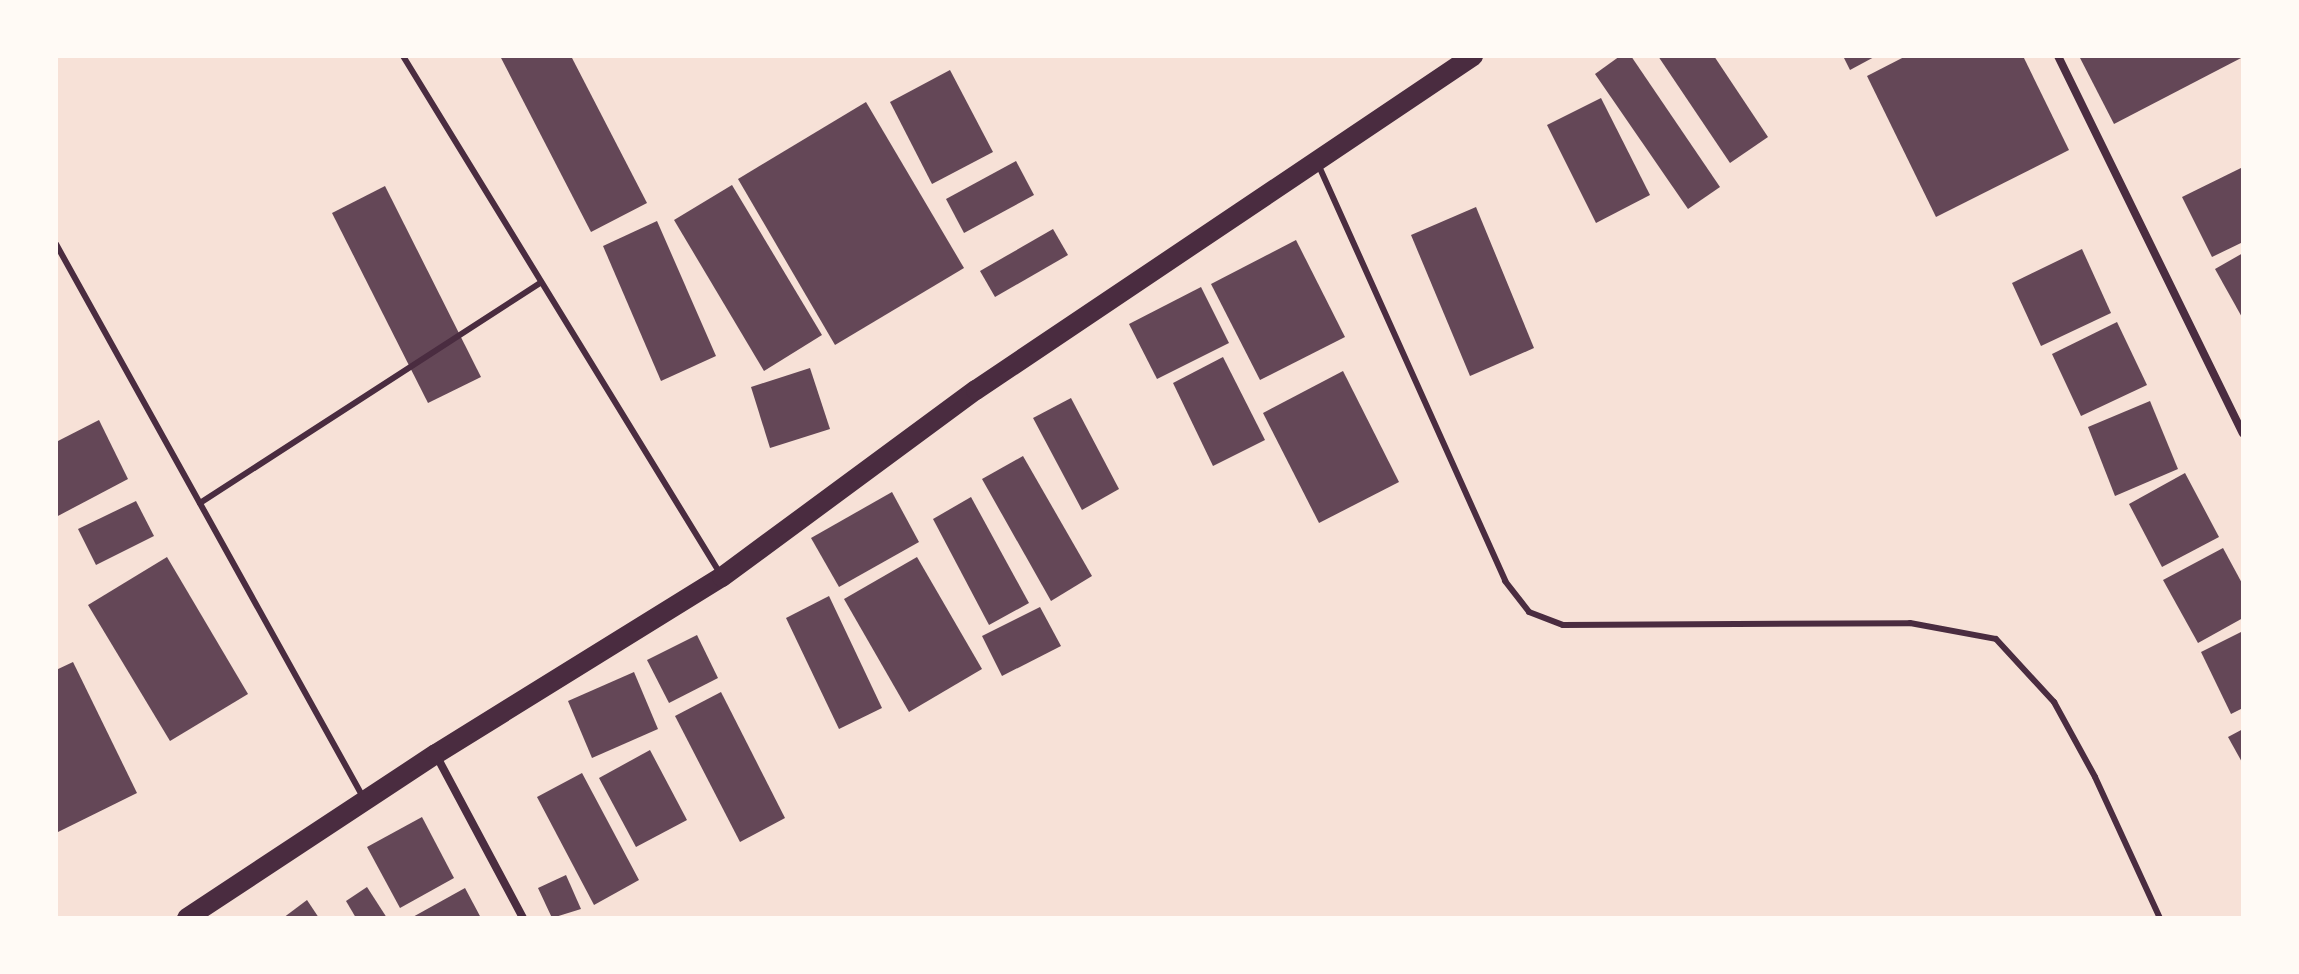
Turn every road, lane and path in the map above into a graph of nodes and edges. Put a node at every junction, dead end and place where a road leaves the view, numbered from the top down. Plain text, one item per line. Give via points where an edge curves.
1 (403, 56) edge
2 (1473, 56) edge
3 (2058, 56) edge
4 (1315, 157) junction
5 (56, 244) edge
6 (541, 282) junction
7 (2243, 433) edge
8 (200, 503) junction
9 (722, 577) junction
10 (436, 754) junction
11 (366, 802) junction
12 (187, 918) edge
13 (523, 918) edge
14 (2160, 918) edge

1 - 6 lane
2 - 4 main road
3 - 7 street
4 - 9 main road via 976,390
4 - 14 lane via 1505,581 1529,612 1563,625 1910,623 1996,639 2054,702
5 - 8 lane
6 - 8 lane
6 - 9 lane
8 - 11 lane
9 - 10 main road
10 - 11 main road
10 - 13 street
11 - 12 main road

